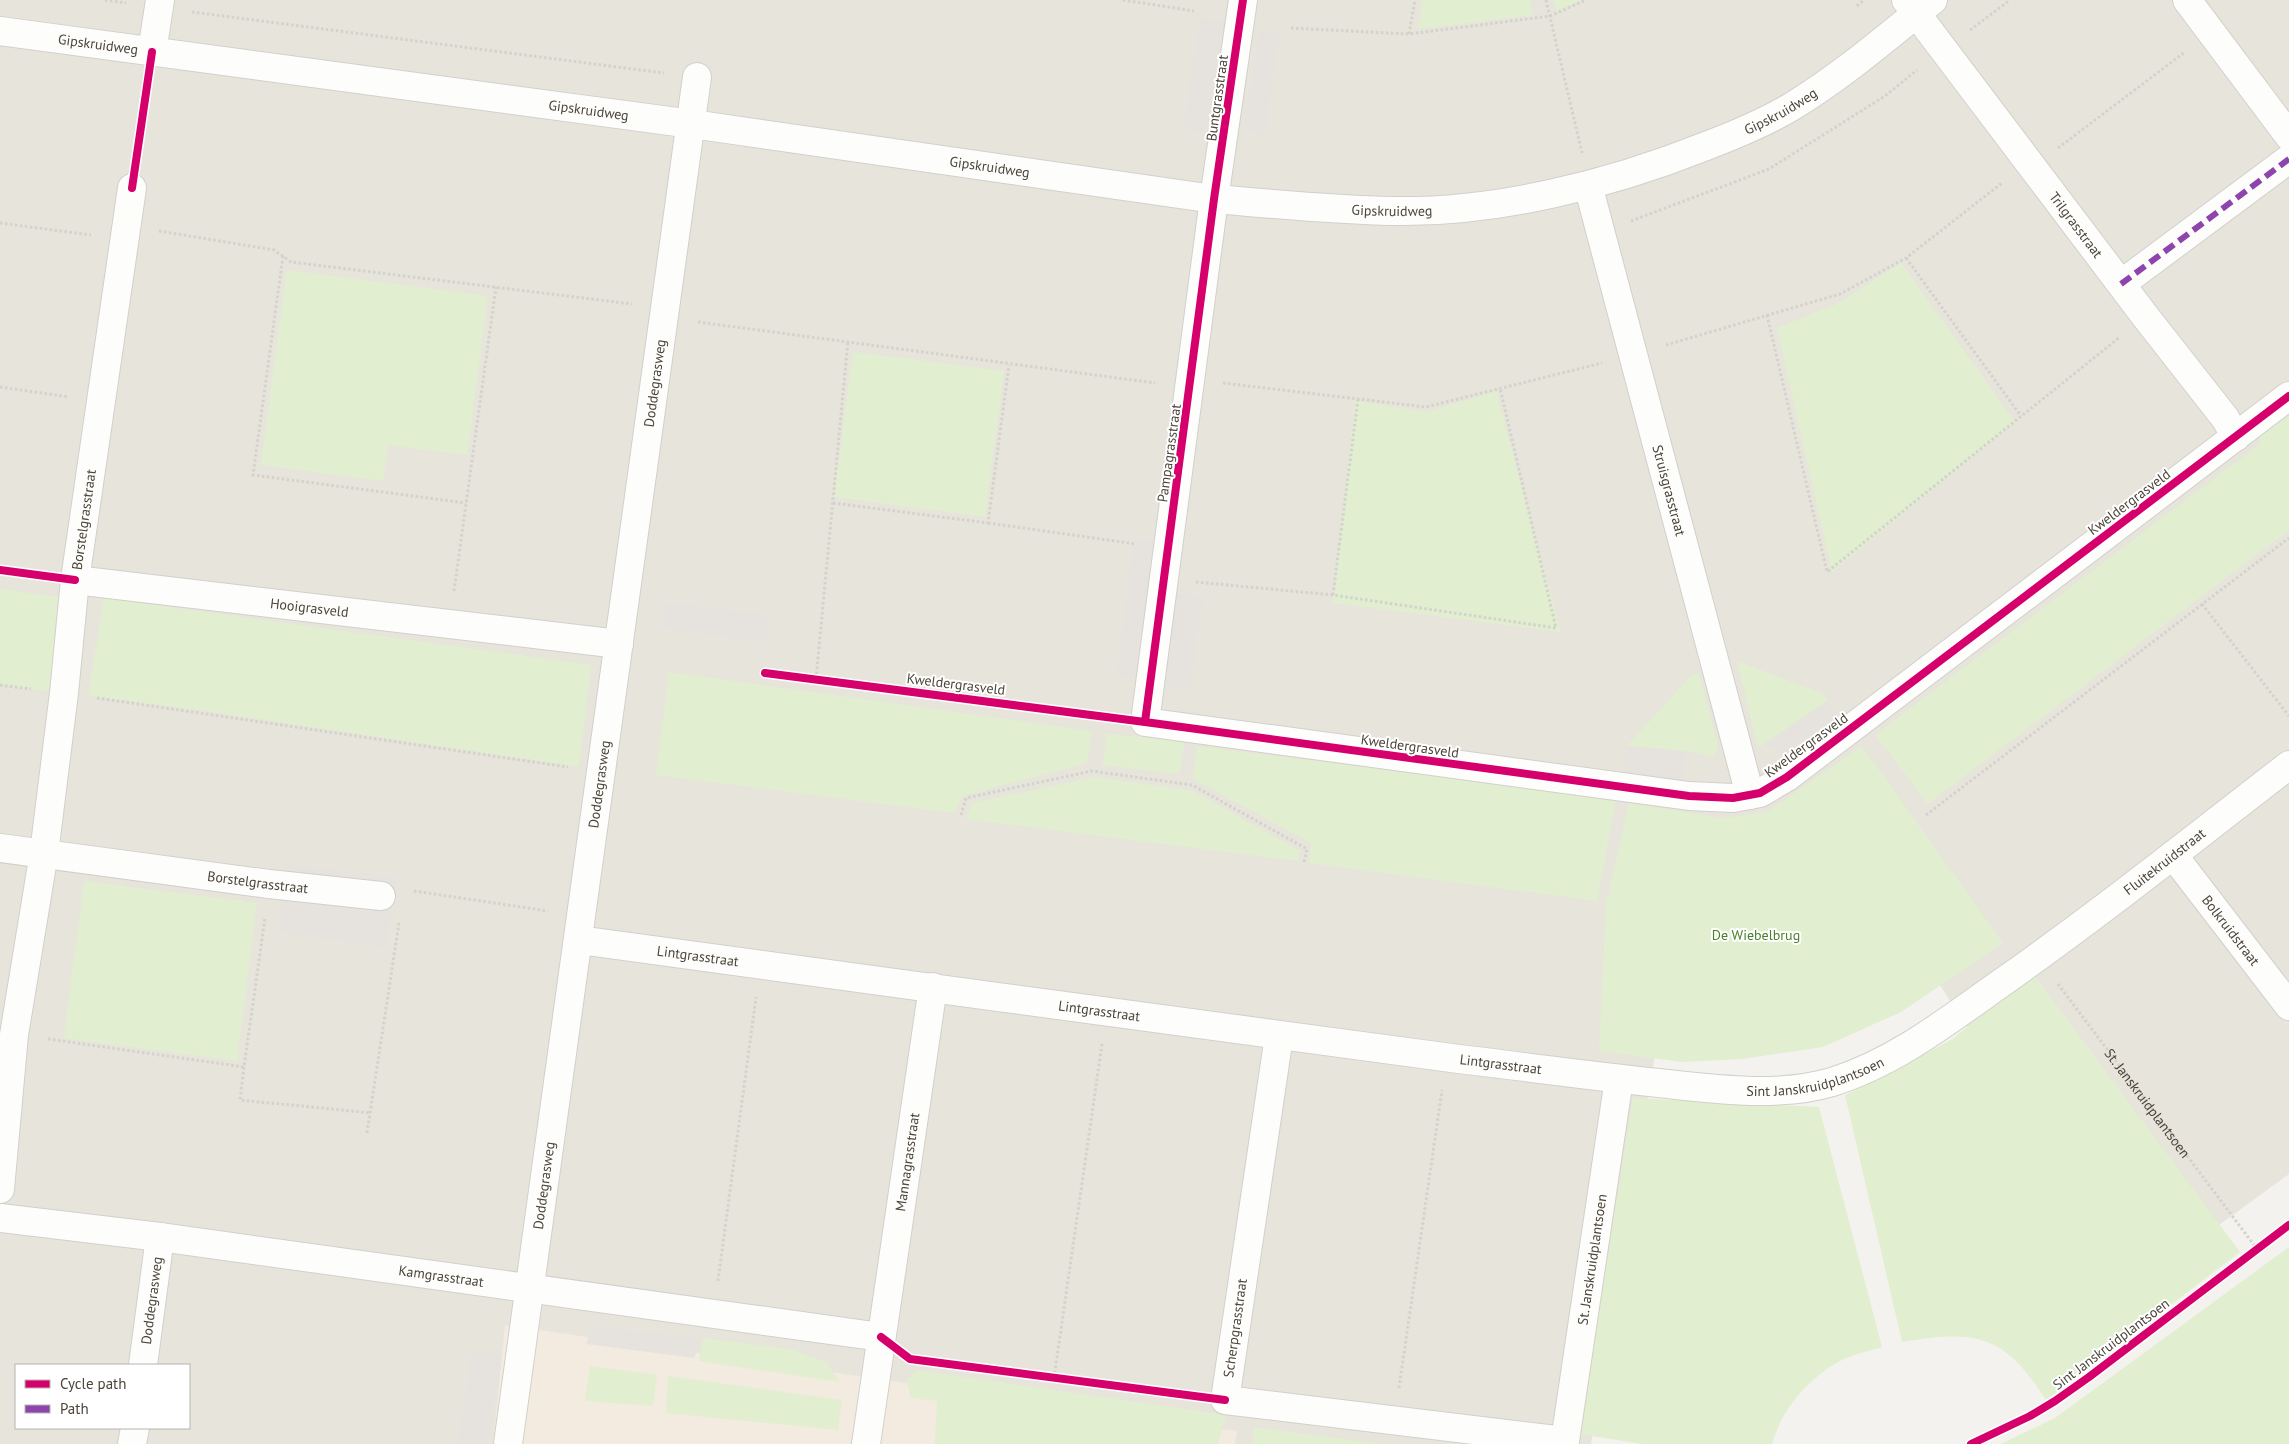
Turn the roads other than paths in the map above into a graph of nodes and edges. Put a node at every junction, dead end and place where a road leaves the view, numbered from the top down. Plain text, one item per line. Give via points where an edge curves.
1 (1243, 0) edge
2 (2187, 0) edge
3 (159, 4) edge
4 (1919, 5) edge
5 (0, 31) edge
6 (152, 52) junction
7 (697, 77) road end
8 (692, 124) junction
9 (2289, 136) edge
10 (2289, 159) edge
11 (1588, 185) junction
12 (132, 188) dead end
13 (1214, 199) junction
14 (2121, 284) junction
15 (2289, 396) edge
16 (2236, 437) junction
17 (75, 580) junction
18 (619, 644) junction
19 (1146, 711) joint
20 (2289, 765) edge
21 (1750, 795) junction
22 (0, 848) edge
23 (44, 853) junction
24 (2173, 855) junction
25 (381, 896) road end
26 (581, 928) junction
27 (2038, 958) joint
28 (933, 987) junction
29 (2289, 1006) edge
30 (1279, 1036) junction
31 (1620, 1079) junction
32 (0, 1189) edge
33 (0, 1218) edge
34 (160, 1237) junction
35 (529, 1287) junction
36 (881, 1337) junction
37 (143, 1364) edge
38 (134, 1429) edge
39 (1565, 1441) joint
40 (132, 1444) edge
41 (508, 1444) edge
42 (866, 1444) edge

1 - 13 street, Buntgrasstraat
2 - 9 street
3 - 6 street
4 - 11 street, Gipskruidweg via 1850,66 1790,108 1738,134 1666,162
4 - 14 street, Trilgrasstraat via 2032,168
5 - 6 street, Gipskruidweg
6 - 8 street, Gipskruidweg
7 - 8 street, Doddegrasweg
8 - 13 street, Gipskruidweg
8 - 18 street, Doddegrasweg
10 - 14 street
11 - 13 street, Gipskruidweg via 1481,206 1394,211
11 - 21 street, Struisgrasstraat
12 - 17 street, Borstelgrasstraat
13 - 19 street, Pampagrasstraat
14 - 16 street, Trilgrasstraat via 2225,418
15 - 16 street, Kweldergrasveld
16 - 21 street, Kweldergrasveld via 1787,777 1760,793
17 - 18 street, Hooigrasveld
17 - 23 street, Borstelgrasstraat
18 - 26 street, Doddegrasweg
19 - 21 street, Kweldergrasveld via 1144,722 1689,796 1733,798
20 - 24 street, Fluitekruidstraat
22 - 23 street, Borstelgrasstraat
23 - 25 street, Borstelgrasstraat
23 - 32 street, Borstelgrasstraat via 14,1035
24 - 27 street, Fluitekruidstraat
24 - 29 street, Bolkruidstraat
26 - 28 street, Lintgrasstraat via 760,964
26 - 35 street, Doddegrasweg
27 - 31 street, Sint Janskruidplantsoen via 1896,1054 1827,1084 1742,1091
28 - 30 street, Lintgrasstraat
28 - 36 street, Mannagrasstraat
30 - 31 street, Lintgrasstraat
30 - 39 street, Scherpgrasstraat via 1225,1400
31 - 39 street, St. Janskruidplantsoen
33 - 34 street, Kamgrasstraat
34 - 35 street, Kamgrasstraat
34 - 37 street, Doddegrasweg
35 - 36 street, Kamgrasstraat
35 - 41 street, Doddegrasweg
36 - 42 street, Mannagrasstraat
38 - 40 street

